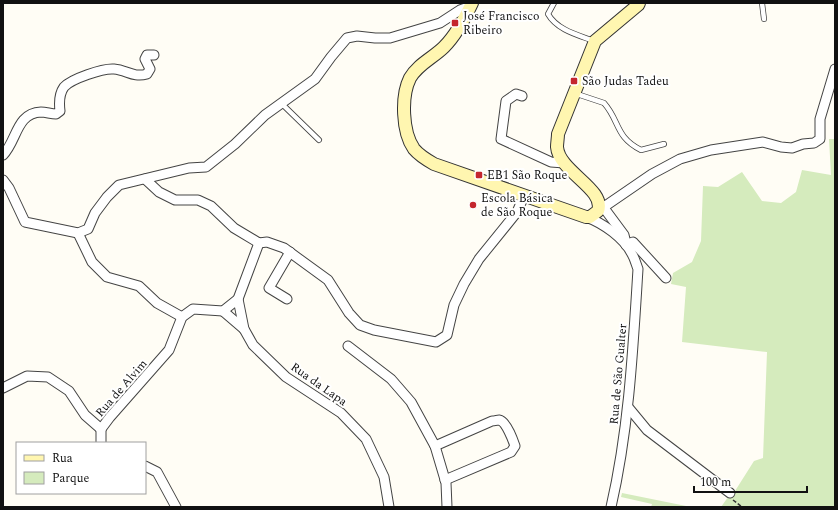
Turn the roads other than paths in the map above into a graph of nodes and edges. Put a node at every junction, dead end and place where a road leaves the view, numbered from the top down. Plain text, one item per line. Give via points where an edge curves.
1 (554, 3) edge
2 (639, 3) edge
3 (762, 3) edge
4 (472, 5) edge
5 (764, 19) dead end
6 (595, 41) junction
7 (154, 55) dead end
8 (835, 69) edge
9 (574, 93) junction
10 (522, 96) dead end
11 (281, 103) junction
12 (319, 140) dead end
13 (664, 144) dead end
14 (3, 155) edge
15 (564, 163) junction
16 (145, 179) junction
17 (3, 180) edge
18 (524, 196) junction
19 (600, 210) junction
20 (78, 233) junction
21 (258, 243) junction
22 (626, 245) junction
23 (290, 252) junction
24 (666, 278) dead end
25 (238, 299) junction
26 (287, 299) dead end
27 (223, 311) junction
28 (182, 317) junction
29 (244, 329) junction
30 (348, 346) dead end
31 (3, 388) edge
32 (628, 407) junction
33 (101, 429) junction
34 (101, 442) edge
35 (435, 446) junction
36 (146, 466) edge
37 (445, 480) junction
38 (730, 493) dead end
39 (176, 507) edge
40 (389, 507) edge
41 (447, 507) edge
42 (611, 507) edge

1 - 6 lane via 548,14 551,21
2 - 6 street
3 - 5 lane
4 - 11 street via 440,23 390,38 348,38 315,80
4 - 18 street via 444,47 411,77 404,98 405,126 414,150 434,164
6 - 9 street
7 - 14 street via 147,55 145,59 150,69 147,74 135,76 112,69 74,81 60,94 60,111 56,114 32,114 24,119
8 - 19 street via 820,119 820,139 814,144 792,148 763,142 710,150 680,159 652,174
9 - 13 lane via 604,103 616,126 633,146 641,150
9 - 15 street via 558,134 557,148
10 - 15 street via 516,94 506,101 501,139 551,162
11 - 12 lane
11 - 16 street via 206,167 189,168
15 - 19 street via 594,192
16 - 20 street via 119,185 106,197 88,229
16 - 21 street via 159,192 175,200 198,200 211,206 234,228
17 - 20 street via 25,222
18 - 19 street
18 - 23 street via 517,212 479,259 454,305 447,335 436,342 360,325 349,313 328,280
19 - 22 street, Rua de São Gualter via 613,233
19 - 22 street, Rua de São Gualter via 624,235
20 - 28 street via 92,262 107,277 139,286 157,303
21 - 23 street via 267,242
21 - 25 street
22 - 24 street via 633,242
22 - 32 street, Rua de São Gualter via 638,269
23 - 26 street via 269,288
25 - 27 street
25 - 29 street
27 - 28 street via 193,309
27 - 29 street
28 - 33 street, Rua de Alvim via 169,350
29 - 40 street, Rua da Lapa via 253,345 286,377 341,413 366,440 384,477
30 - 35 street via 391,379 411,402
31 - 33 street, Rua de Alvim via 27,376 48,377 69,391 85,415
32 - 38 street via 647,430
32 - 42 street, Rua de São Gualter
33 - 34 street
35 - 37 street
35 - 37 street via 499,420 503,422 515,446 511,452
36 - 39 street via 157,472
37 - 41 street

